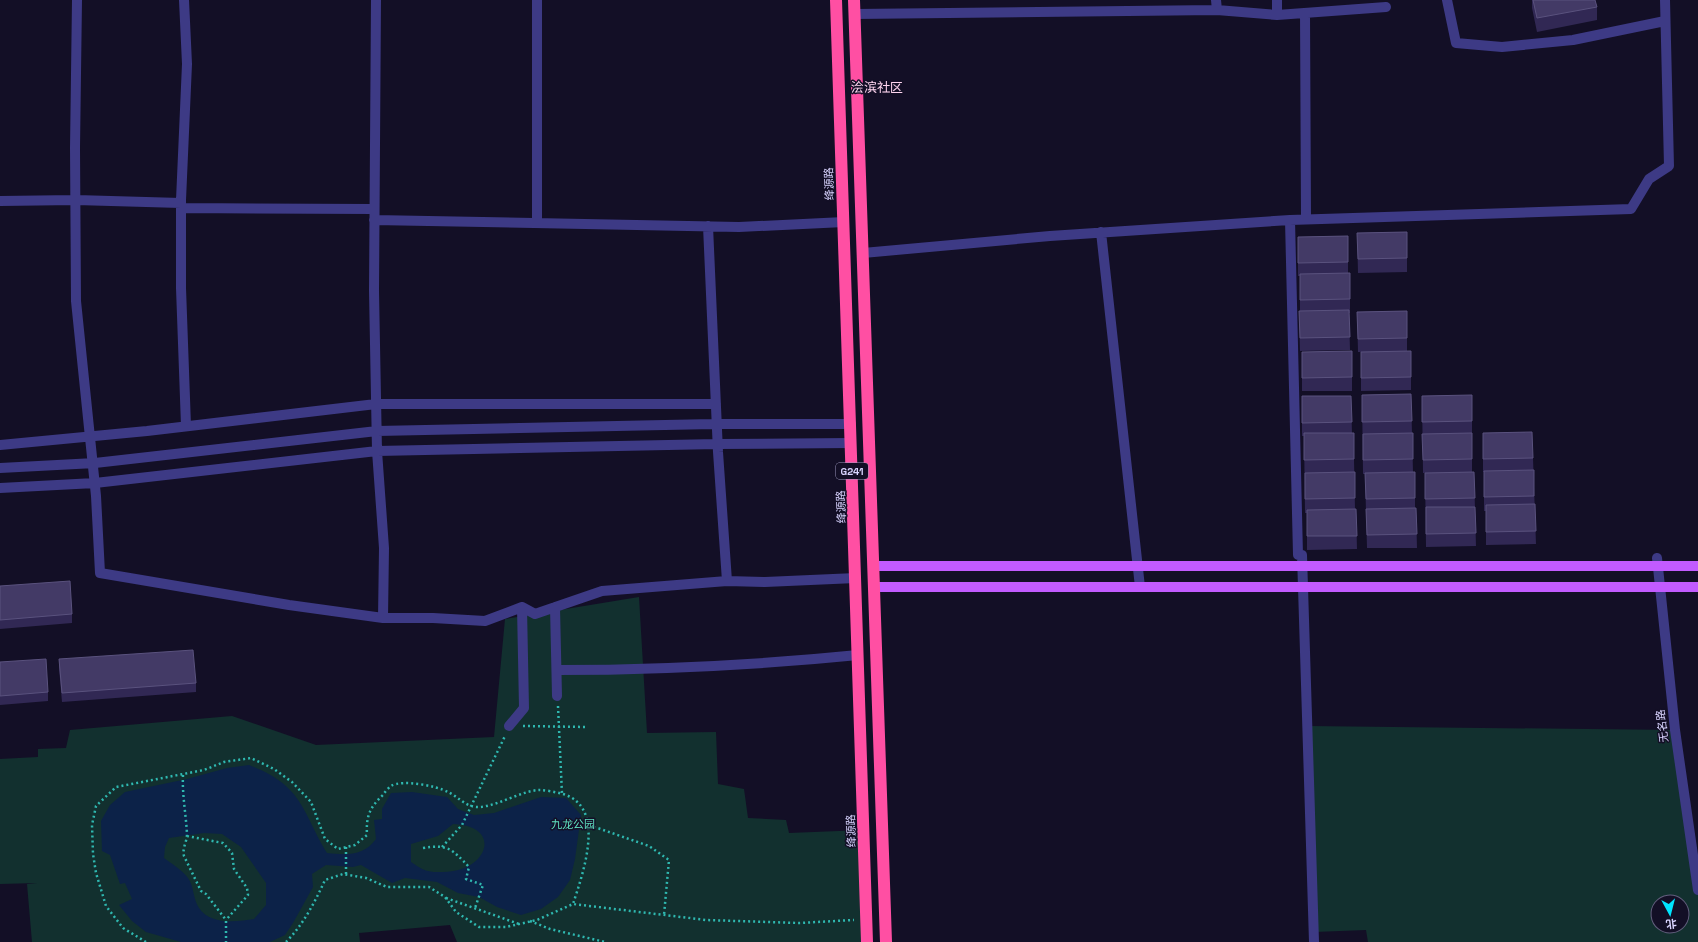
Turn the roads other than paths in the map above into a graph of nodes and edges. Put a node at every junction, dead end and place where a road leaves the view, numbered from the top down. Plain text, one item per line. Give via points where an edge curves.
1 (77, 0) edge
2 (184, 0) edge
3 (376, 0) edge
4 (537, 0) edge
5 (836, 0) edge
6 (854, 0) edge
7 (1277, 0) edge
8 (1447, 0) edge
9 (1665, 0) edge
10 (1216, 5) edge
11 (1386, 7) dead end
12 (1305, 13) junction
13 (855, 14) junction
14 (1277, 15) junction
15 (1665, 21) junction
16 (76, 200) junction
17 (0, 201) edge
18 (181, 205) junction
19 (374, 209) junction
20 (1306, 219) junction
21 (374, 220) junction
22 (1290, 220) junction
23 (537, 222) junction
24 (844, 222) junction
25 (708, 226) junction
26 (1101, 232) junction
27 (863, 253) junction
28 (376, 404) junction
29 (716, 404) junction
30 (717, 424) junction
31 (851, 424) junction
32 (186, 426) junction
33 (377, 431) junction
34 (90, 435) junction
35 (852, 443) junction
36 (717, 444) junction
37 (0, 445) edge
38 (377, 451) junction
39 (93, 463) junction
40 (0, 468) edge
41 (95, 482) junction
42 (0, 488) edge
43 (1657, 562) junction
44 (873, 566) junction
45 (1138, 566) junction
46 (1303, 566) junction
47 (1698, 566) edge
48 (856, 578) junction
49 (727, 581) junction
50 (874, 587) junction
51 (1140, 587) junction
52 (1303, 587) junction
53 (1660, 587) junction
54 (1698, 587) edge
55 (522, 607) junction
56 (555, 607) junction
57 (383, 618) junction
58 (858, 655) junction
59 (558, 670) junction
60 (557, 696) road end
61 (510, 726) road end
62 (1698, 890) edge
63 (867, 942) edge
64 (886, 942) edge
65 (1314, 942) edge

1 - 16 street
2 - 18 street via 186,64
3 - 19 street
4 - 23 street
5 - 24 highway, 绛源路 / G241
6 - 13 highway, G241
7 - 14 street
8 - 15 street via 1456,43 1502,47 1573,40
9 - 15 street
10 - 13 street
10 - 14 street
11 - 12 street
12 - 14 street
12 - 20 street
13 - 27 highway, G241
15 - 20 street via 1669,166 1649,179 1631,210
16 - 17 street
16 - 18 street
16 - 34 street via 76,301
18 - 19 street
18 - 32 street
19 - 21 street
20 - 22 street
21 - 23 street
21 - 28 street
22 - 26 street
22 - 46 street via 1300,555
23 - 25 street
24 - 25 street
24 - 31 highway, 绛源路 / G241
25 - 29 street
26 - 27 street
26 - 45 street
27 - 44 highway, G241
28 - 29 street
28 - 32 street
28 - 33 street
29 - 30 street
30 - 31 street
30 - 33 street
30 - 36 street
31 - 35 highway, 绛源路 / G241
32 - 34 street
33 - 38 street
33 - 39 street
34 - 37 street
34 - 39 street
35 - 36 street
35 - 48 highway, 绛源路 / G241
36 - 38 street
36 - 49 street
38 - 41 street
38 - 57 street via 384,548
39 - 40 street
39 - 41 street
41 - 42 street
41 - 57 street via 100,574
43 - 46 main road
43 - 47 main road
43 - 53 street, 无名路
44 - 45 main road
44 - 50 highway, G241
45 - 46 main road
45 - 51 street
46 - 52 street
48 - 49 street
48 - 58 highway, 绛源路 / G241
49 - 56 street via 602,591
50 - 51 main road
50 - 64 highway, G241
51 - 52 main road
52 - 53 main road
52 - 65 street
53 - 54 main road
53 - 62 street, 无名路 via 1675,730
55 - 56 street via 536,614
55 - 57 street via 485,621
55 - 61 street via 524,708
56 - 59 street
58 - 59 street via 780,663 651,670
58 - 63 highway, 绛源路 / G241
59 - 60 street

